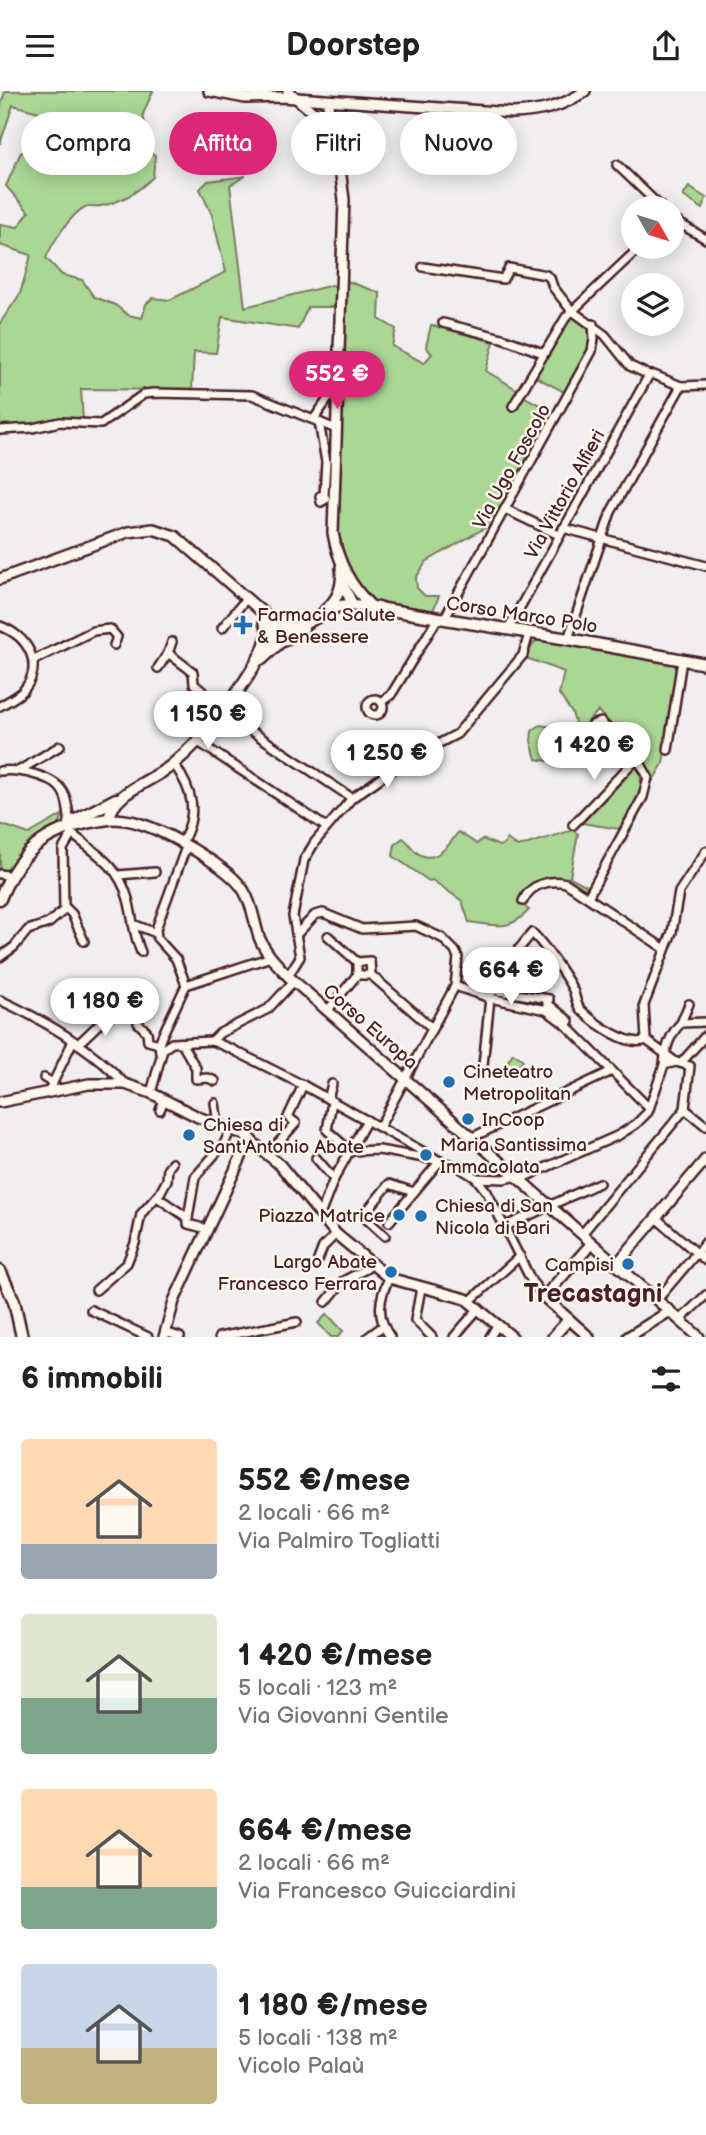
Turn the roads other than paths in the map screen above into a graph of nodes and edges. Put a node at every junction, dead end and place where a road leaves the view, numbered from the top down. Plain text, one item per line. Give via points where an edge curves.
1 (209, 91) edge
2 (265, 91) edge
3 (585, 91) edge
4 (287, 94) edge
5 (251, 98) junction
6 (316, 101) junction
7 (328, 101) junction
8 (312, 112) edge
9 (315, 112) edge
10 (324, 112) edge
11 (329, 112) edge
12 (617, 165) dead end
13 (341, 175) edge
14 (649, 196) edge
15 (684, 226) edge
16 (706, 239) edge
17 (627, 259) edge
18 (423, 267) dead end
19 (571, 310) junction
20 (443, 323) dead end
21 (593, 324) junction
22 (543, 353) junction
23 (649, 375) junction
24 (706, 385) edge
25 (337, 386) junction
26 (681, 386) junction
27 (513, 406) dead end
28 (316, 421) junction
29 (336, 429) junction
30 (0, 430) edge
31 (324, 495) dead end
32 (505, 509) junction
33 (561, 532) junction
34 (603, 540) junction
35 (706, 566) edge
36 (0, 579) edge
37 (345, 581) junction
38 (248, 601) junction
39 (354, 605) junction
40 (372, 607) junction
41 (332, 608) junction
42 (321, 613) junction
43 (441, 619) junction
44 (0, 626) edge
45 (271, 627) junction
46 (222, 628) dead end
47 (508, 629) junction
48 (529, 633) junction
49 (568, 639) junction
50 (172, 642) dead end
51 (279, 643) junction
52 (114, 645) dead end
53 (168, 653) junction
54 (34, 660) junction
55 (682, 660) junction
56 (706, 664) edge
57 (158, 668) dead end
58 (249, 674) junction
59 (382, 702) dead end
60 (0, 706) edge
61 (222, 710) junction
62 (197, 741) junction
63 (60, 746) dead end
64 (668, 750) dead end
65 (561, 758) dead end
66 (636, 759) junction
67 (174, 764) junction
68 (20, 770) junction
69 (0, 771) edge
70 (132, 791) junction
71 (352, 797) junction
72 (111, 801) junction
73 (109, 819) junction
74 (97, 821) junction
75 (573, 825) dead end
76 (326, 827) junction
77 (68, 828) junction
78 (184, 846) junction
79 (706, 851) edge
80 (155, 872) dead end
81 (5, 875) edge
82 (118, 875) junction
83 (1, 892) edge
84 (588, 897) junction
85 (523, 901) dead end
86 (65, 907) junction
87 (133, 924) junction
88 (156, 933) junction
89 (297, 934) junction
90 (328, 936) dead end
91 (84, 941) dead end
92 (665, 949) junction
93 (141, 952) dead end
94 (0, 957) edge
95 (271, 957) junction
96 (357, 962) junction
97 (357, 975) junction
98 (371, 975) junction
99 (291, 979) junction
100 (186, 985) junction
101 (455, 986) junction
102 (492, 989) junction
103 (490, 998) junction
104 (0, 1000) edge
105 (689, 1004) dead end
106 (546, 1007) junction
107 (327, 1011) junction
108 (103, 1013) dead end
109 (706, 1022) edge
110 (138, 1023) dead end
111 (681, 1023) junction
112 (432, 1028) junction
113 (706, 1035) edge
114 (646, 1040) junction
115 (212, 1041) junction
116 (75, 1042) junction
117 (159, 1044) junction
118 (182, 1044) junction
119 (161, 1053) junction
120 (664, 1053) junction
121 (679, 1062) junction
122 (483, 1065) dead end
123 (664, 1065) junction
124 (612, 1071) junction
125 (44, 1078) dead end
126 (405, 1079) junction
127 (215, 1081) dead end
128 (125, 1084) junction
129 (332, 1084) dead end
130 (303, 1085) junction
131 (51, 1087) junction
132 (151, 1093) junction
133 (164, 1100) junction
134 (330, 1100) junction
135 (0, 1102) edge
136 (215, 1103) dead end
137 (649, 1108) junction
138 (685, 1109) junction
139 (160, 1110) dead end
140 (367, 1120) junction
141 (218, 1124) junction
142 (380, 1126) junction
143 (706, 1126) edge
144 (231, 1129) junction
145 (473, 1137) junction
146 (250, 1138) junction
147 (350, 1151) junction
148 (269, 1153) junction
149 (316, 1158) dead end
150 (706, 1159) edge
151 (440, 1161) junction
152 (172, 1163) dead end
153 (476, 1178) junction
154 (518, 1178) junction
155 (334, 1179) junction
156 (504, 1179) junction
157 (599, 1182) dead end
158 (485, 1188) junction
159 (414, 1192) junction
160 (157, 1197) junction
161 (550, 1206) junction
162 (320, 1215) junction
163 (188, 1218) junction
164 (656, 1218) junction
165 (389, 1222) dead end
166 (506, 1226) junction
167 (207, 1229) junction
168 (336, 1234) junction
169 (385, 1236) dead end
170 (588, 1239) junction
171 (706, 1242) edge
172 (696, 1253) junction
173 (520, 1256) junction
174 (318, 1260) dead end
175 (706, 1261) edge
176 (372, 1263) junction
177 (618, 1263) junction
178 (0, 1271) edge
179 (390, 1278) junction
180 (421, 1288) junction
181 (96, 1290) dead end
182 (542, 1295) junction
183 (706, 1295) edge
184 (659, 1298) junction
185 (470, 1301) junction
186 (326, 1302) dead end
187 (479, 1308) junction
188 (91, 1310) dead end
189 (670, 1311) junction
190 (680, 1320) junction
191 (567, 1321) junction
192 (297, 1322) dead end
193 (498, 1324) junction
194 (383, 1326) junction
195 (165, 1334) edge
196 (511, 1336) edge
197 (22, 1337) edge
198 (148, 1337) edge
199 (180, 1337) edge
200 (219, 1337) edge
201 (368, 1337) edge
202 (390, 1337) edge
203 (432, 1337) edge
204 (454, 1337) edge
205 (490, 1337) edge
206 (554, 1337) edge
207 (589, 1337) edge
208 (628, 1337) edge
209 (699, 1337) edge

1 - 5 street
2 - 5 street
3 - 7 street via 555,107 512,113
4 - 5 street
4 - 6 street
4 - 8 street
6 - 7 street
6 - 9 street
6 - 10 street
7 - 11 street
12 - 14 street
13 - 25 street via 344,200
15 - 16 street
17 - 19 street
18 - 19 street via 503,279 509,268 550,278
19 - 21 street
19 - 22 street
20 - 22 street
21 - 23 street via 626,363
21 - 32 street, Via Ugo Foscolo via 592,351
22 - 27 street
23 - 26 street
23 - 33 street, Via Vittorio Alfieri
24 - 26 street
25 - 28 street
25 - 29 street
26 - 34 street via 611,512
28 - 29 street
28 - 30 street via 252,395 154,393 144,394 101,425 60,422
28 - 31 street via 326,462
29 - 37 street via 332,519
32 - 33 street
32 - 43 street, Via Ugo Foscolo
33 - 34 street
33 - 47 street, Via Vittorio Alfieri
34 - 35 street
34 - 49 street
36 - 38 street via 120,534 153,529 181,541
37 - 39 street via 355,593
37 - 40 street
37 - 42 street
38 - 45 street
38 - 46 street
39 - 40 main road, Corso Marco Polo
39 - 41 main road, Corso Marco Polo
40 - 43 main road, Corso Marco Polo
41 - 42 main road
41 - 51 main road
42 - 45 main road via 296,628
43 - 47 main road, Corso Marco Polo
43 - 59 street, Via Ugo Foscolo
44 - 54 street via 22,638
45 - 51 street via 280,635
45 - 58 main road
47 - 48 main road, Corso Marco Polo
48 - 49 main road, Corso Marco Polo
48 - 71 street via 523,655 457,734
49 - 55 main road, Corso Marco Polo
50 - 53 street
51 - 58 main road
52 - 54 street via 117,637 110,629 93,631
53 - 57 street
53 - 61 street via 192,672 194,684
54 - 60 street via 25,688
55 - 56 main road, Corso Marco Polo
55 - 64 street
58 - 61 main road
61 - 62 main road
61 - 71 street
62 - 67 main road
62 - 76 street
63 - 68 street
65 - 66 street via 601,722
66 - 75 street
66 - 84 street via 646,772 646,790
67 - 70 main road
67 - 78 street via 193,808
68 - 69 street
68 - 77 street via 60,788 67,802
70 - 72 main road
70 - 73 main road via 112,806
71 - 76 street
72 - 74 street via 99,811
72 - 77 main road
73 - 74 main road
73 - 78 street, Corso Europa via 143,824
74 - 77 main road
76 - 89 street via 304,860 293,916
77 - 81 main road via 27,852
77 - 82 street
77 - 86 street via 63,849
78 - 88 street
78 - 95 street, Corso Europa via 240,884
79 - 92 street via 679,892
80 - 82 street
81 - 83 main road
82 - 87 street
84 - 85 street via 566,883 554,882 533,888
84 - 92 street
86 - 91 street
86 - 94 street via 52,921 25,933
87 - 88 street
87 - 93 street
88 - 100 street via 176,959
89 - 99 street via 300,957
89 - 101 street via 319,913 362,929 415,926 455,951
90 - 96 street
92 - 114 street via 645,1005
95 - 99 street, Corso Europa
95 - 100 street
96 - 97 street
96 - 98 street via 370,961
97 - 98 street
97 - 107 street
98 - 112 street
99 - 107 street, Corso Europa
99 - 115 street via 268,1009
100 - 117 street
101 - 103 street
101 - 112 street
102 - 103 street
102 - 106 street via 548,999
102 - 114 street via 496,977 532,933 573,991 579,1008 631,1042
103 - 106 street
103 - 122 street
104 - 116 street
105 - 111 street
106 - 124 street
107 - 126 street, Corso Europa
108 - 116 street via 98,1025
109 - 111 street
110 - 117 street via 148,1041
111 - 120 street
112 - 126 street
113 - 121 street
114 - 120 street
115 - 118 street
115 - 130 street
116 - 128 street
116 - 131 street
117 - 119 street
118 - 119 street via 172,1043
118 - 127 street via 196,1068 196,1079
119 - 132 street
120 - 121 street
120 - 123 street
121 - 123 street
121 - 138 street via 690,1066
123 - 137 street
124 - 137 street
124 - 145 street
125 - 131 street
126 - 142 street
126 - 145 street, Corso Europa
128 - 131 street
128 - 132 street
129 - 134 street
130 - 134 street
130 - 148 street via 288,1117 296,1123
131 - 135 street
132 - 133 street
133 - 139 street
133 - 141 street
134 - 140 street
134 - 147 street via 327,1130
136 - 141 street
137 - 154 street via 629,1129
138 - 143 street
138 - 170 street
140 - 142 street
140 - 147 street
141 - 144 street
142 - 151 street
144 - 146 street
144 - 163 street via 195,1177
145 - 154 street, Corso Europa
146 - 148 street
146 - 167 street
147 - 151 street via 379,1150
147 - 155 street
148 - 162 street
149 - 155 street
150 - 164 street
151 - 153 street
151 - 159 street
152 - 160 street
153 - 156 street
153 - 158 street
154 - 156 street
154 - 161 street, Corso Europa
155 - 162 street
156 - 158 street
157 - 161 street
158 - 166 street
159 - 165 street
159 - 169 street via 389,1184 363,1216
160 - 163 street
160 - 181 street via 142,1212 127,1263
161 - 166 street
161 - 170 street, Corso Europa
162 - 168 street
163 - 167 street via 188,1224
164 - 172 street
164 - 177 street
166 - 173 street
167 - 195 street via 174,1301
168 - 174 street
168 - 176 street
170 - 177 street, Corso Europa
170 - 182 street
171 - 172 street
172 - 175 street
172 - 184 street
173 - 182 street
173 - 185 street
176 - 179 street
176 - 186 street via 343,1280
177 - 184 street, Corso Europa
178 - 197 main road via 14,1301
179 - 180 street
179 - 194 street via 381,1296
180 - 185 street
180 - 203 street via 415,1321
182 - 191 street
183 - 190 street
184 - 189 street, Corso Europa
185 - 187 street
187 - 193 street
187 - 204 street
188 - 198 street
189 - 190 street, Corso Europa
189 - 208 street
190 - 209 street, Corso Europa
191 - 206 street
191 - 207 street
192 - 200 street
193 - 196 street
193 - 205 street
194 - 201 street
194 - 202 street
195 - 199 street

